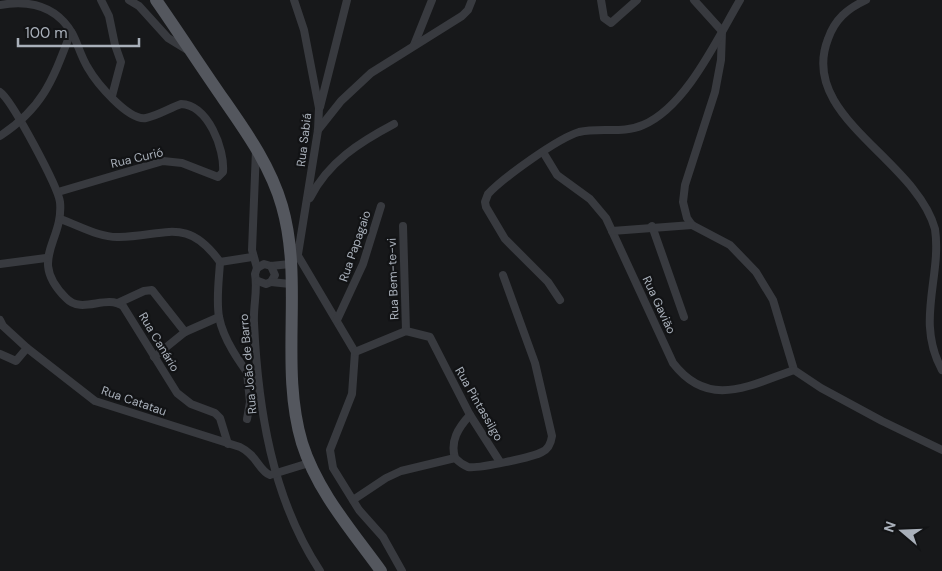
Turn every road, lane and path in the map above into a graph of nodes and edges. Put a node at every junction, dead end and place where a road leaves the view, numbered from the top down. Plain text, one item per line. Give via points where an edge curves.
1 (101, 0) edge
2 (129, 0) edge
3 (156, 0) edge
4 (294, 0) edge
5 (347, 0) edge
6 (432, 0) edge
7 (472, 0) edge
8 (601, 0) edge
9 (637, 0) edge
10 (694, 0) edge
11 (740, 0) edge
12 (866, 0) edge
13 (16, 1) edge
14 (0, 5) edge
15 (722, 31) junction
16 (71, 32) junction
17 (414, 45) junction
18 (191, 51) junction
19 (0, 92) edge
20 (112, 96) junction
21 (319, 108) junction
22 (21, 122) junction
23 (394, 124) dead end
24 (318, 130) junction
25 (0, 136) edge
26 (256, 146) junction
27 (543, 152) junction
28 (58, 192) junction
29 (306, 206) junction
30 (381, 206) dead end
31 (60, 219) junction
32 (692, 225) junction
33 (403, 226) dead end
34 (652, 226) junction
35 (612, 231) junction
36 (252, 257) junction
37 (46, 258) junction
38 (294, 259) junction
39 (220, 262) junction
40 (0, 264) edge
41 (271, 266) junction
42 (258, 268) junction
43 (504, 275) dead end
44 (258, 281) junction
45 (271, 282) junction
46 (290, 284) junction
47 (560, 300) dead end
48 (118, 303) junction
49 (219, 317) junction
50 (684, 317) dead end
51 (0, 320) edge
52 (336, 320) junction
53 (406, 331) junction
54 (185, 332) junction
55 (27, 348) junction
56 (355, 352) junction
57 (0, 354) edge
58 (154, 357) junction
59 (794, 370) junction
60 (942, 370) edge
61 (246, 371) junction
62 (260, 391) junction
63 (470, 415) junction
64 (247, 419) dead end
65 (228, 444) junction
66 (942, 450) edge
67 (455, 458) junction
68 (500, 462) junction
69 (309, 463) junction
70 (275, 475) junction
71 (353, 500) junction
72 (320, 571) edge
73 (381, 571) edge
74 (402, 571) edge

1 - 20 street via 122,62
2 - 18 street via 139,6 168,38
3 - 18 main road
4 - 21 street, Rua Sabiá via 304,30
5 - 21 street
6 - 17 street
7 - 17 street via 462,16
8 - 9 street via 605,20 611,23
10 - 15 street
11 - 15 street
12 - 60 street via 851,7 832,28 824,48 824,81 843,114 908,181 929,212 938,248 931,336 934,356
13 - 14 street
13 - 16 street via 53,12
15 - 27 street via 689,85 659,115 633,129 580,132
15 - 32 street via 715,92 685,185 684,212
16 - 20 street via 86,66
16 - 22 street via 47,88
17 - 24 street via 371,73 341,101
18 - 26 main road
19 - 22 street via 9,100
20 - 28 street, Rua Curió via 123,110 138,118 181,104 197,109 219,145 223,167 220,177 182,163 163,161
21 - 24 street, Rua Sabiá
22 - 25 street
22 - 28 street
23 - 29 street via 347,152 324,176
24 - 29 street, Rua Sabiá
26 - 36 street
26 - 38 main road via 277,190
27 - 35 street, Rua Gavião via 557,175 600,210
27 - 47 street via 490,192 485,202 505,239 548,282
28 - 31 street
29 - 38 street, Rua Sabiá
30 - 52 street, Rua Papagaio via 363,264
31 - 37 street
31 - 39 street via 119,237 153,232 193,235 208,246
32 - 34 street
32 - 59 street via 730,245 756,272 774,300
33 - 53 street, Rua Bem-te-vi
34 - 35 street
34 - 50 street
35 - 59 street, Rua Gavião via 673,363 688,378 721,392 737,390
36 - 39 street
36 - 42 street, Rua João de Barro
37 - 40 street
37 - 48 street via 50,274 72,304
38 - 41 street
38 - 46 main road
38 - 52 street
39 - 49 street
41 - 42 street via 264,264
41 - 45 street via 275,275
42 - 44 street, Rua João de Barro via 255,274
43 - 68 street via 535,363 552,436 551,443 543,452
44 - 45 street
44 - 62 street, Rua João de Barro via 254,322
45 - 46 street
46 - 69 main road via 293,385 297,419
48 - 54 street via 152,290
48 - 58 street, Rua Canário via 127,311
49 - 54 street
49 - 61 street
51 - 55 street, Rua Catatau
52 - 56 street
53 - 56 street
53 - 63 street, Rua Pintassilgo via 424,334 434,342
54 - 58 street
55 - 57 street via 16,361
55 - 65 street, Rua Catatau via 95,401
56 - 71 street via 352,394 330,450 333,468
58 - 65 street, Rua Canário via 183,399 220,418
59 - 66 street via 882,421
61 - 62 street
61 - 64 street via 250,402
62 - 70 street, Rua João de Barro
63 - 67 street via 455,435
63 - 68 street, Rua Pintassilgo
65 - 70 street, Rua Catatau via 248,451 266,474
67 - 68 street via 472,467
67 - 71 street via 401,471
69 - 70 street
69 - 73 main road via 343,520
70 - 72 street, Rua João de Barro via 296,531
71 - 74 street via 383,537

